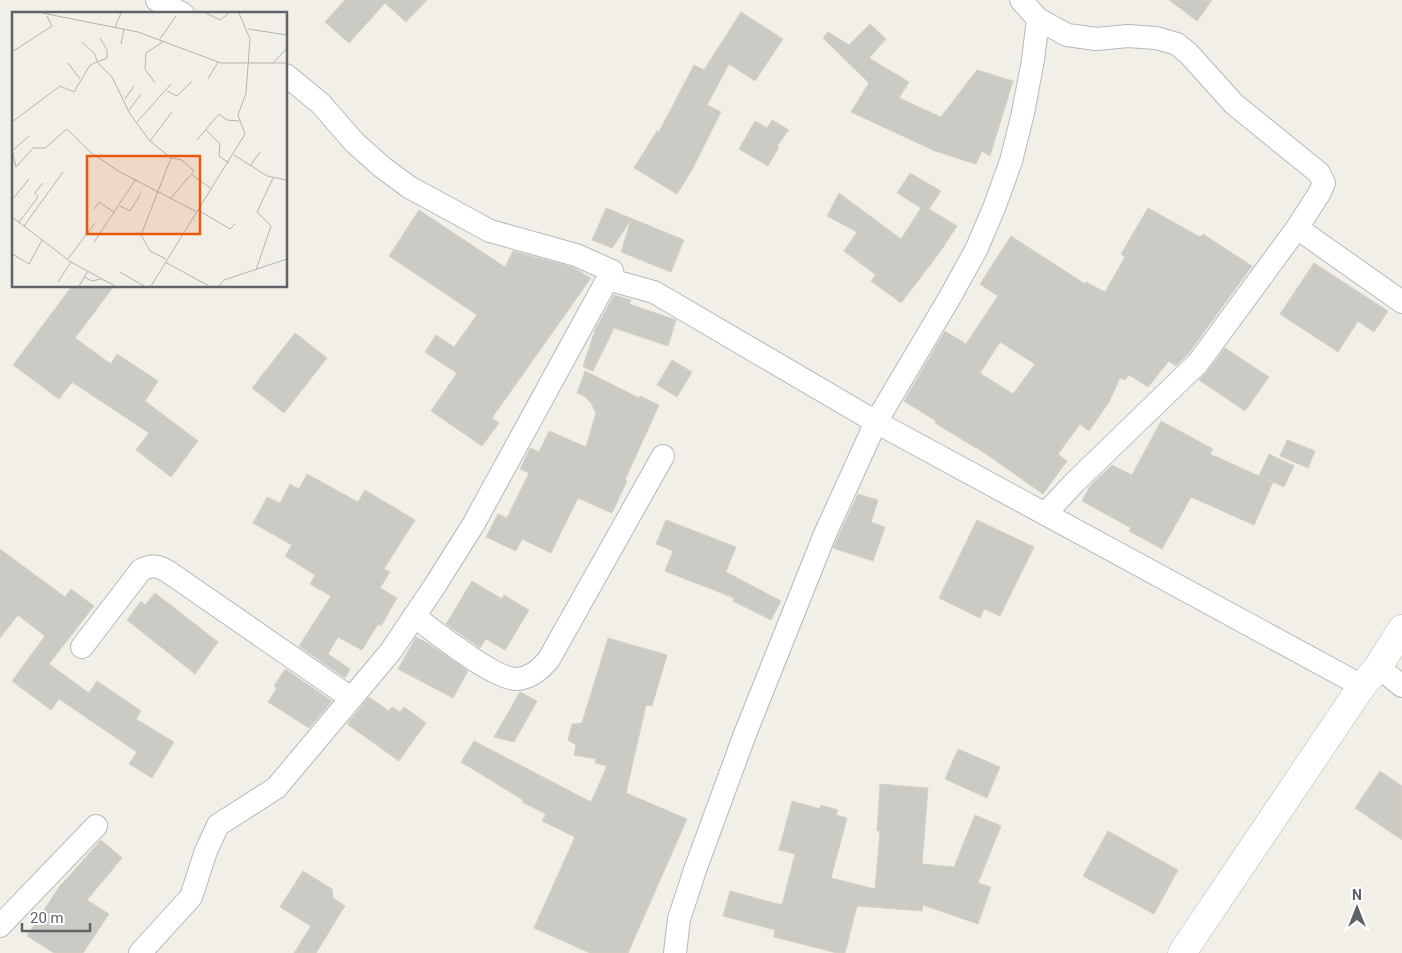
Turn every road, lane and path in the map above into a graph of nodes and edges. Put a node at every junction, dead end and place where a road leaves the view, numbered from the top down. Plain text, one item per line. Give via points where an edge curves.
1 (157, 0) edge
2 (1021, 0) edge
3 (179, 12) edge
4 (1038, 20) junction
5 (288, 77) edge
6 (1297, 228) junction
7 (612, 271) junction
8 (1402, 302) edge
9 (876, 422) junction
10 (663, 456) dead end
11 (1045, 514) junction
12 (414, 616) junction
13 (1402, 629) edge
14 (82, 647) dead end
15 (1370, 676) junction
16 (1402, 686) edge
17 (351, 698) junction
18 (96, 826) dead end
19 (0, 926) edge
20 (140, 953) edge
21 (675, 953) edge
22 (1182, 953) edge

1 - 3 street
2 - 4 street
4 - 6 street via 1068,35 1096,39 1156,38 1177,44 1234,104 1320,173 1322,189
4 - 9 street via 1023,113 994,208 976,250
5 - 7 street via 320,104 354,142 416,191 490,231 576,255
6 - 8 street
6 - 11 street via 1198,363
7 - 9 street via 614,281 654,292
7 - 12 street via 473,525
9 - 11 street
9 - 21 street via 825,534 746,734 679,919
10 - 12 street via 550,659 529,677 516,679 502,675
11 - 15 street
12 - 17 street via 391,651
13 - 15 street
14 - 17 street via 141,570 155,566 170,573
15 - 16 street
15 - 22 street
17 - 20 street via 276,788 218,825 191,897
18 - 19 street

